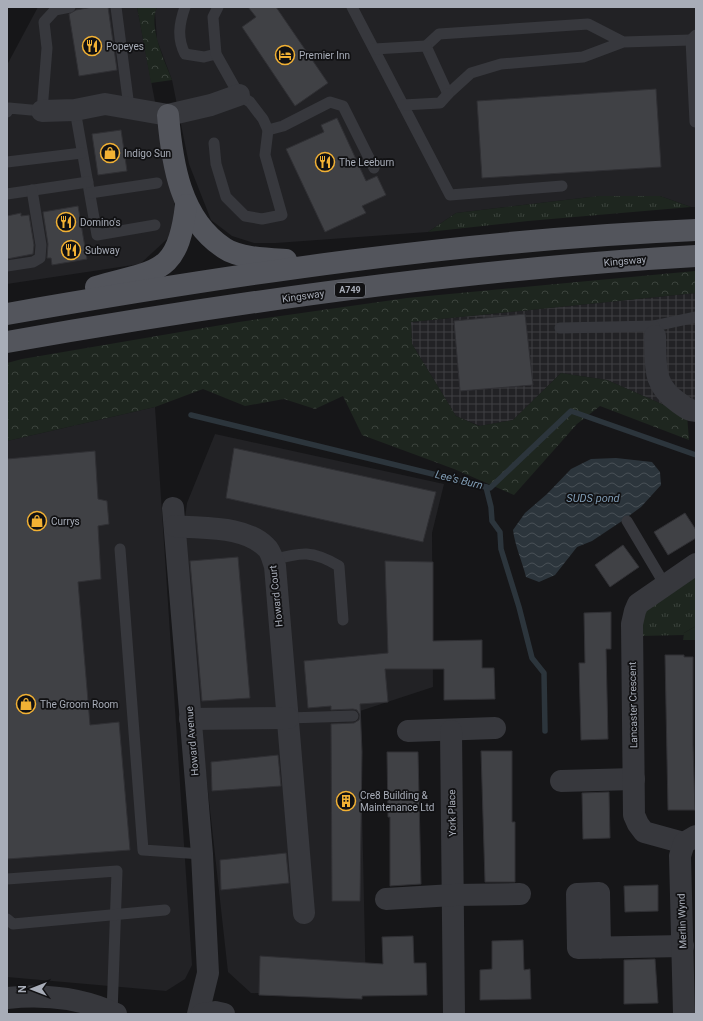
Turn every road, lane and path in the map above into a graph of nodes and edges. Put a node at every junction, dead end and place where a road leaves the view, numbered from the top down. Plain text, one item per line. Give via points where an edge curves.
1 (70, 7) edge
2 (116, 7) edge
3 (185, 7) edge
4 (218, 7) edge
5 (352, 7) edge
6 (693, 37) edge
7 (624, 42) junction
8 (426, 46) junction
9 (374, 49) junction
10 (216, 54) junction
11 (448, 94) junction
12 (239, 95) junction
13 (403, 105) junction
14 (129, 107) junction
15 (75, 110) junction
16 (42, 111) junction
17 (7, 112) edge
18 (168, 115) junction
19 (695, 122) dead end
20 (268, 130) junction
21 (214, 143) dead end
22 (82, 153) junction
23 (7, 162) edge
24 (374, 168) dead end
25 (156, 183) dead end
26 (562, 186) dead end
27 (89, 188) junction
28 (32, 190) junction
29 (7, 194) edge
30 (186, 205) junction
31 (155, 225) dead end
32 (696, 230) edge
33 (696, 256) edge
34 (339, 263) junction
35 (7, 266) edge
36 (7, 313) edge
37 (696, 317) edge
38 (560, 328) dead end
39 (655, 331) junction
40 (7, 342) edge
41 (696, 411) edge
42 (174, 517) joint
43 (627, 521) dead end
44 (120, 549) dead end
45 (272, 560) junction
46 (696, 564) edge
47 (665, 585) junction
48 (343, 620) dead end
49 (353, 716) dead end
50 (288, 718) junction
51 (190, 719) junction
52 (495, 728) dead end
53 (408, 731) dead end
54 (451, 731) junction
55 (634, 779) junction
56 (561, 781) dead end
57 (690, 840) edge
58 (202, 854) junction
59 (7, 879) edge
60 (520, 894) dead end
61 (453, 895) junction
62 (386, 899) dead end
63 (165, 910) dead end
64 (304, 913) dead end
65 (116, 914) junction
66 (7, 919) edge
67 (683, 946) junction
68 (600, 948) dead end
69 (208, 973) junction
70 (7, 998) edge
71 (7, 1002) edge
72 (113, 1013) edge
73 (65, 1014) edge
74 (198, 1014) edge
75 (202, 1014) edge
76 (224, 1014) edge
77 (454, 1014) edge
78 (684, 1014) edge

1 - 16 lane via 54,10 44,22 47,48
2 - 14 lane
3 - 10 lane via 179,32 185,54 204,57
4 - 10 lane via 213,17
5 - 9 lane
6 - 7 lane
6 - 19 lane
7 - 8 lane via 588,24 440,34
7 - 11 lane via 583,57 501,64 471,73
8 - 9 lane
8 - 11 lane
9 - 13 lane
10 - 12 lane
11 - 13 lane via 440,103
12 - 18 street via 211,105
12 - 20 lane via 250,102
13 - 26 lane via 450,195
14 - 15 street via 105,104
14 - 18 street
15 - 16 street
15 - 22 lane
16 - 17 lane via 9,108
18 - 30 main road via 171,147
20 - 21 lane via 265,155 282,215 262,219 245,216 226,197 216,164
20 - 24 lane via 283,126 330,102 343,106
22 - 23 lane
22 - 27 lane
25 - 27 lane
27 - 28 lane
27 - 31 lane via 97,235
28 - 29 lane
28 - 35 lane via 41,245 40,258 33,262
30 - 34 main road via 205,231 224,249 256,258
30 - 36 main road via 181,240 160,268
32 - 34 main road via 576,237
33 - 40 main road, Kingsway / A749 via 526,270 346,290
34 - 36 main road
37 - 39 lane
38 - 39 lane
39 - 41 street via 656,376 669,397 691,411
42 - 45 street, Howard Court via 248,536 267,547
42 - 51 street, Howard Avenue
43 - 47 lane
44 - 58 lane via 143,850
45 - 48 lane via 297,553 323,556 339,566
45 - 50 street, Howard Court via 275,566
46 - 47 street, Lancaster Crescent
47 - 55 street, Lancaster Crescent via 638,604 632,624
49 - 50 lane
50 - 51 street
50 - 64 street, Howard Court
51 - 58 street, Howard Avenue
52 - 54 street
53 - 54 street
54 - 61 street, York Place
55 - 56 street
55 - 57 street, Lancaster Crescent via 634,815 644,832
57 - 67 street, Merlin Wynd via 680,856
58 - 69 street, Howard Avenue
59 - 65 lane via 117,871
60 - 61 street
61 - 62 street
61 - 77 street, York Place
63 - 65 lane
65 - 66 lane via 13,924
65 - 72 lane
67 - 68 street
67 - 78 street, Merlin Wynd
69 - 74 street, Howard Avenue
69 - 76 street, Howard Avenue
70 - 72 street via 52,997 78,1000
71 - 73 street
75 - 76 street

